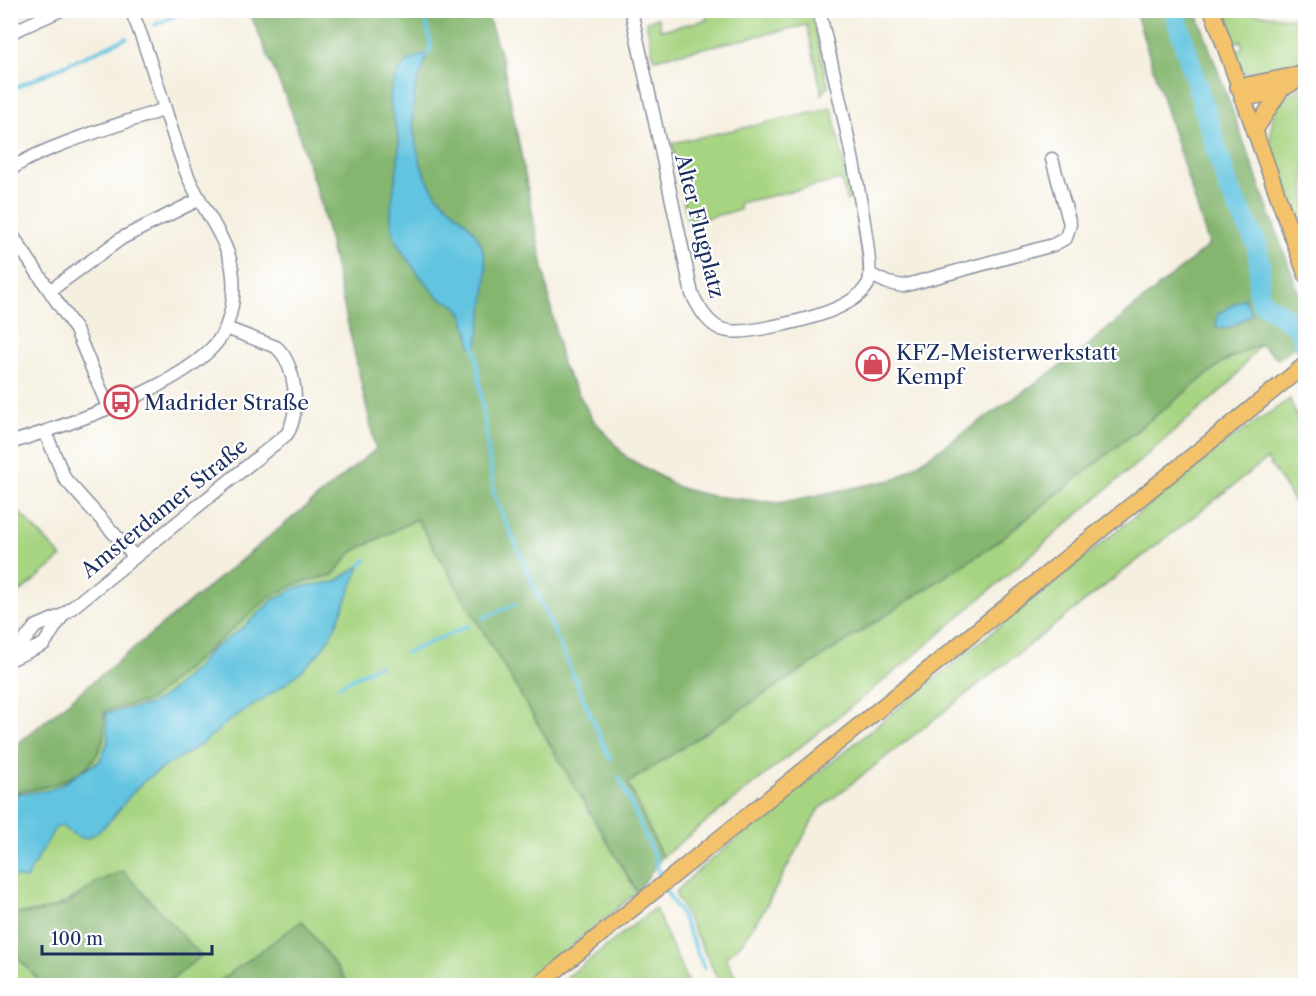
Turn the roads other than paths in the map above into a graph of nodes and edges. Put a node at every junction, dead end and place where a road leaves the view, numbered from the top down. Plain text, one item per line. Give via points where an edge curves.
1 (61, 10) edge
2 (131, 10) edge
3 (632, 10) edge
4 (819, 10) edge
5 (1212, 10) edge
6 (10, 33) edge
7 (1305, 74) edge
8 (1280, 91) junction
9 (1240, 92) junction
10 (165, 109) junction
11 (1254, 132) junction
12 (1052, 159) dead end
13 (10, 171) edge
14 (198, 200) junction
15 (10, 232) edge
16 (871, 275) junction
17 (1305, 275) edge
18 (51, 290) junction
19 (226, 328) junction
20 (1305, 364) edge
21 (108, 407) junction
22 (45, 432) junction
23 (10, 444) edge
24 (135, 557) junction
25 (63, 615) junction
26 (11, 659) edge
27 (537, 986) edge

1 - 6 street
2 - 10 street
3 - 16 street, Alter Flugplatz via 692,294 704,318 735,334 790,324 845,303 868,285
4 - 16 street via 861,205
5 - 9 main road
7 - 8 main road
7 - 9 main road
8 - 9 main road via 1262,96
8 - 11 main road
9 - 11 main road
10 - 13 street via 40,153
10 - 14 street
11 - 17 main road
12 - 16 street via 1070,224 1066,238 1053,245 903,286
14 - 18 street via 122,238
14 - 19 street via 232,268 234,298
15 - 18 street
18 - 21 street via 76,330
19 - 21 street via 201,360 175,377
19 - 24 street, Amsterdamer Straße via 283,352 289,364 294,424 287,434
20 - 27 main road
21 - 22 street
22 - 23 street
22 - 24 street via 65,478
24 - 25 street, Amsterdamer Straße
25 - 26 street, Amsterdamer Straße via 35,627
25 - 26 street, Amsterdamer Straße via 44,644

